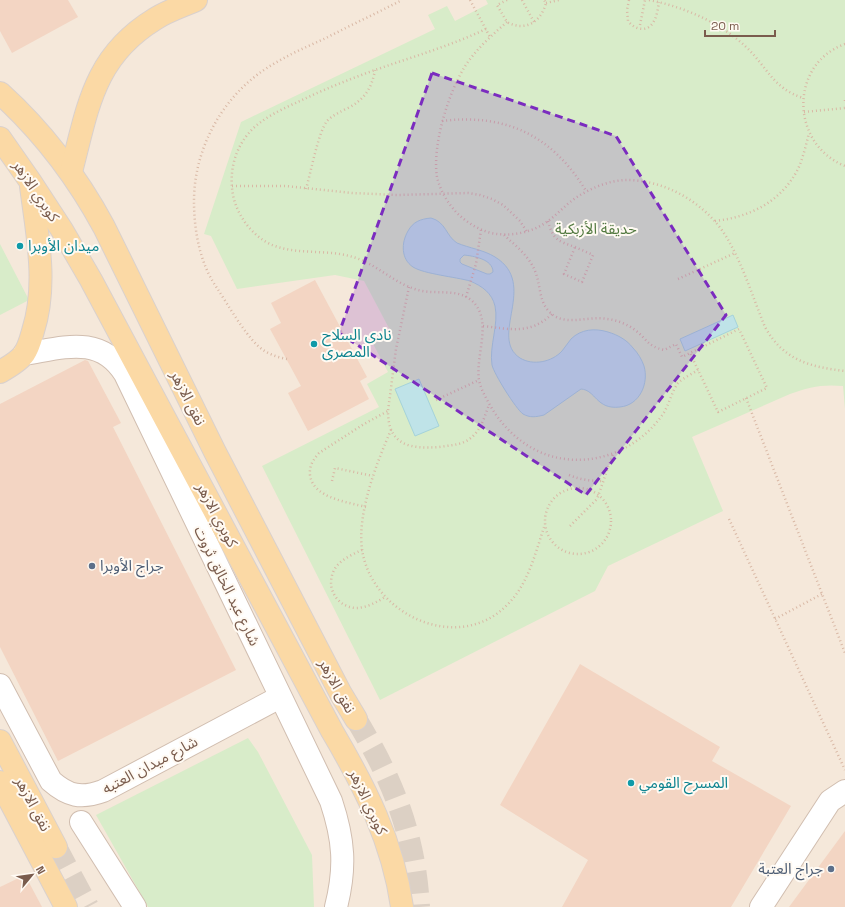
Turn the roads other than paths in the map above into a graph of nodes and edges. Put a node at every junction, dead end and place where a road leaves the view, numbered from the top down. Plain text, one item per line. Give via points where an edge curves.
1 (196, 0) edge
2 (4, 101) edge
3 (0, 138) edge
4 (71, 172) junction
5 (30, 181) junction
6 (24, 354) junction
7 (0, 372) edge
8 (0, 685) edge
9 (280, 696) junction
10 (356, 719) tunnel mouth
11 (0, 740) edge
12 (0, 782) edge
13 (845, 791) edge
14 (81, 822) dead end
15 (47, 850) junction
16 (66, 907) edge
17 (135, 907) edge
18 (336, 907) edge
19 (402, 907) edge
20 (761, 907) edge

1 - 4 main road via 156,18 135,32 117,50 102,71 92,94
2 - 4 main road, نفق الازهر via 33,125
3 - 5 main road, كوبري الازهر
4 - 10 main road, نفق الازهر via 104,227 215,452
5 - 6 main road via 40,252 41,286 37,320
5 - 19 main road, كوبري الازهر via 91,280 365,792 392,858
6 - 7 main road
6 - 9 lane, شارع عبد الخالق ثروت via 84,346 101,351 119,364
8 - 9 lane, شارع ميدان العتبه via 51,781 70,794 81,796 103,791
9 - 18 lane, شارع عبد الخالق ثروت via 331,801 338,822 343,865
11 - 15 main road, نفق الازهر
12 - 15 main road
13 - 20 lane via 830,801
14 - 17 lane
15 - 16 main road

